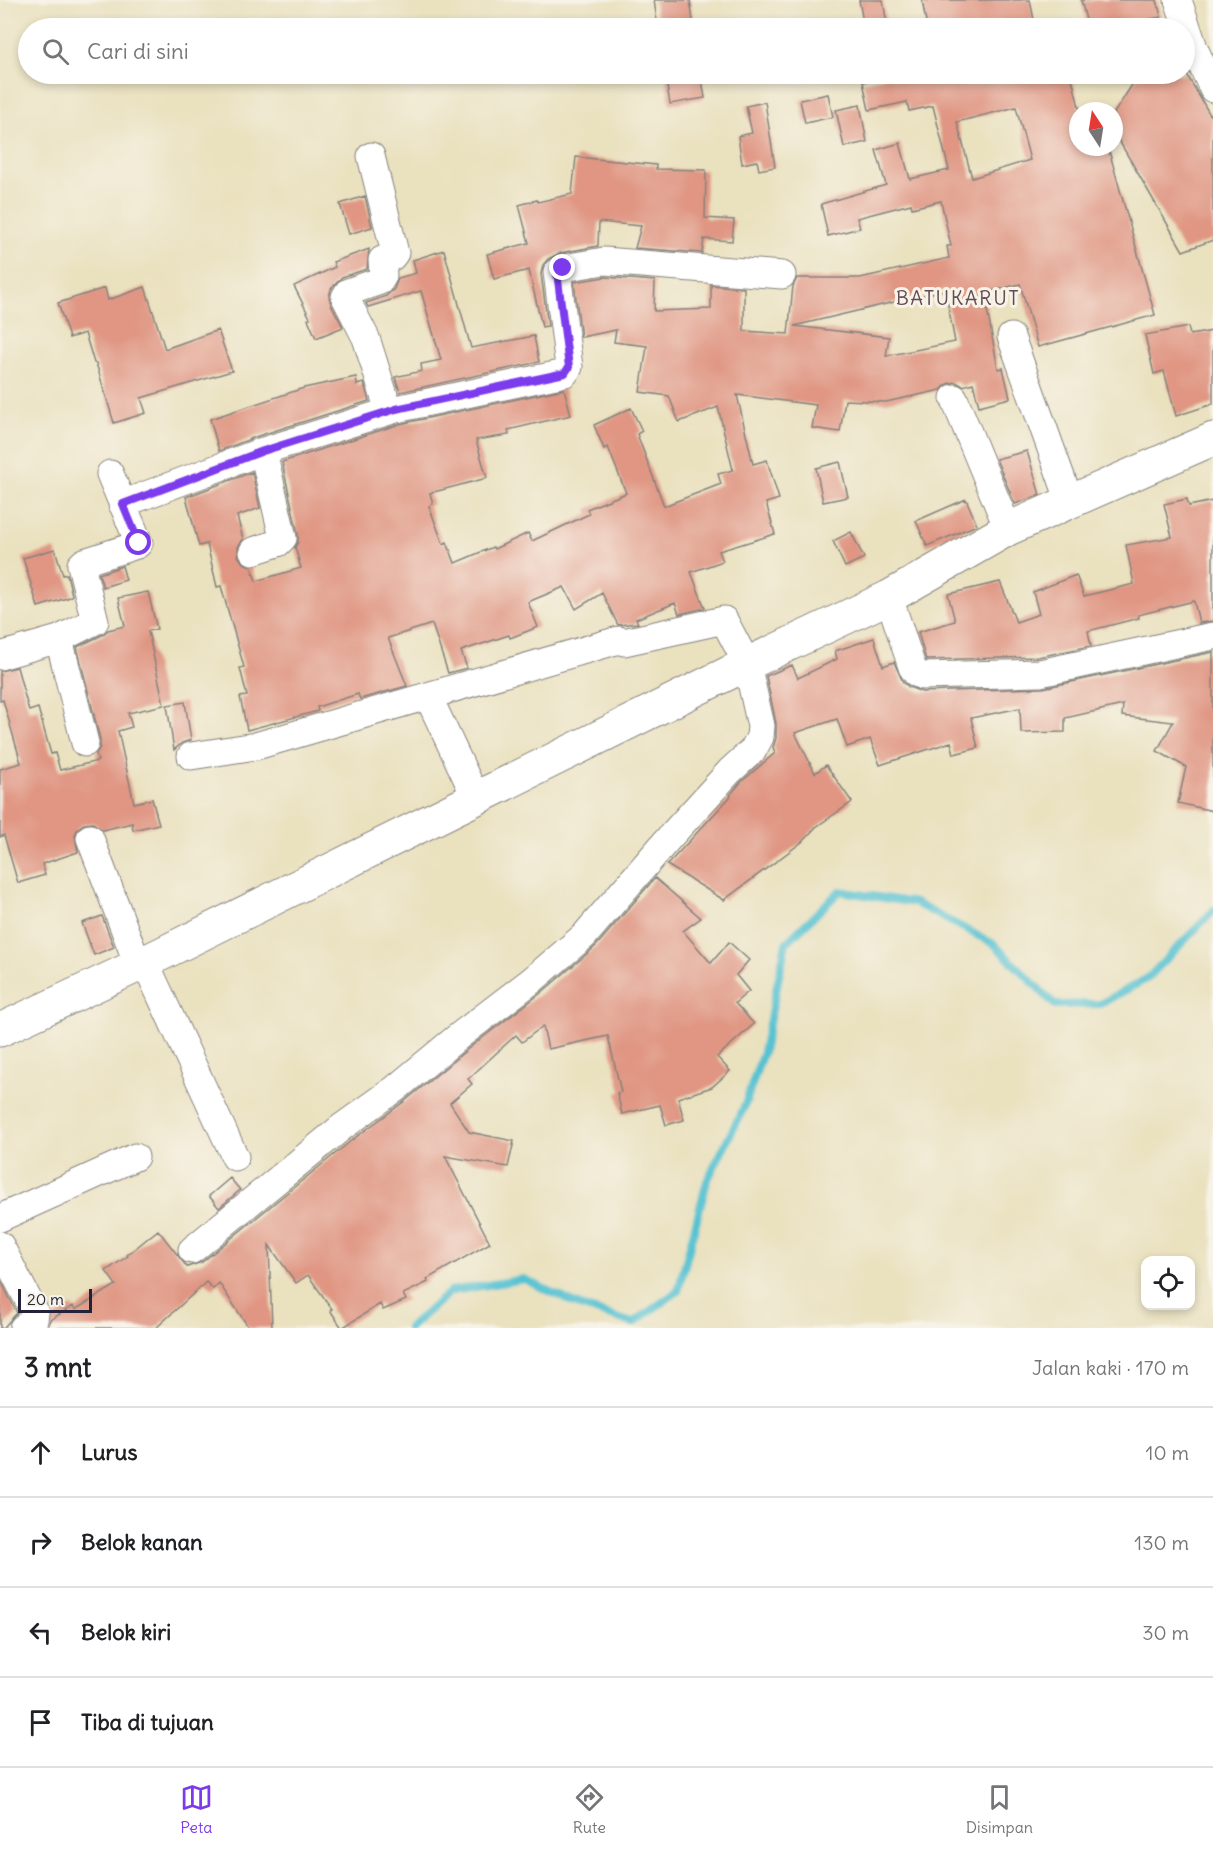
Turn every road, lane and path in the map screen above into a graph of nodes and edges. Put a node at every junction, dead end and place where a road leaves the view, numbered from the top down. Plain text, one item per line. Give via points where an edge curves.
1 (1178, 0) edge
2 (1182, 18) edge
3 (1195, 59) edge
4 (1213, 89) edge
5 (371, 156) dead end
6 (782, 275) dead end
7 (1011, 337) dead end
8 (954, 398) dead end
9 (389, 411) junction
10 (1213, 439) edge
11 (263, 451) junction
12 (110, 474) dead end
13 (1070, 502) junction
14 (123, 504) junction
15 (1008, 529) junction
16 (253, 551) dead end
17 (889, 597) junction
18 (1213, 636) edge
19 (59, 639) junction
20 (0, 656) edge
21 (747, 664) junction
22 (428, 696) junction
23 (85, 743) dead end
24 (191, 756) dead end
25 (476, 798) junction
26 (90, 838) dead end
27 (141, 963) junction
28 (0, 1030) edge
29 (135, 1157) dead end
30 (235, 1157) dead end
31 (0, 1218) edge
32 (0, 1245) edge
33 (192, 1250) dead end
34 (23, 1328) edge

1 - 2 street
3 - 4 street
5 - 9 street via 395,253 382,260 380,281 348,292 345,297 366,338
6 - 9 street via 604,261 563,268 557,272 568,371
7 - 13 street
8 - 15 street
9 - 11 street
10 - 13 street
11 - 14 street
11 - 16 street via 283,538
12 - 14 street
13 - 15 street
14 - 19 street via 139,543 81,565 95,621
15 - 17 street
17 - 18 street via 912,667 922,676 1040,673
17 - 21 street
19 - 20 street
19 - 23 street
21 - 22 street via 724,620 619,640
21 - 25 street
21 - 33 street via 761,726 753,750 584,936
22 - 24 street via 256,746
22 - 25 street
25 - 27 street
26 - 27 street
27 - 28 street
27 - 30 street
29 - 31 street
32 - 34 street via 35,1313 34,1320

